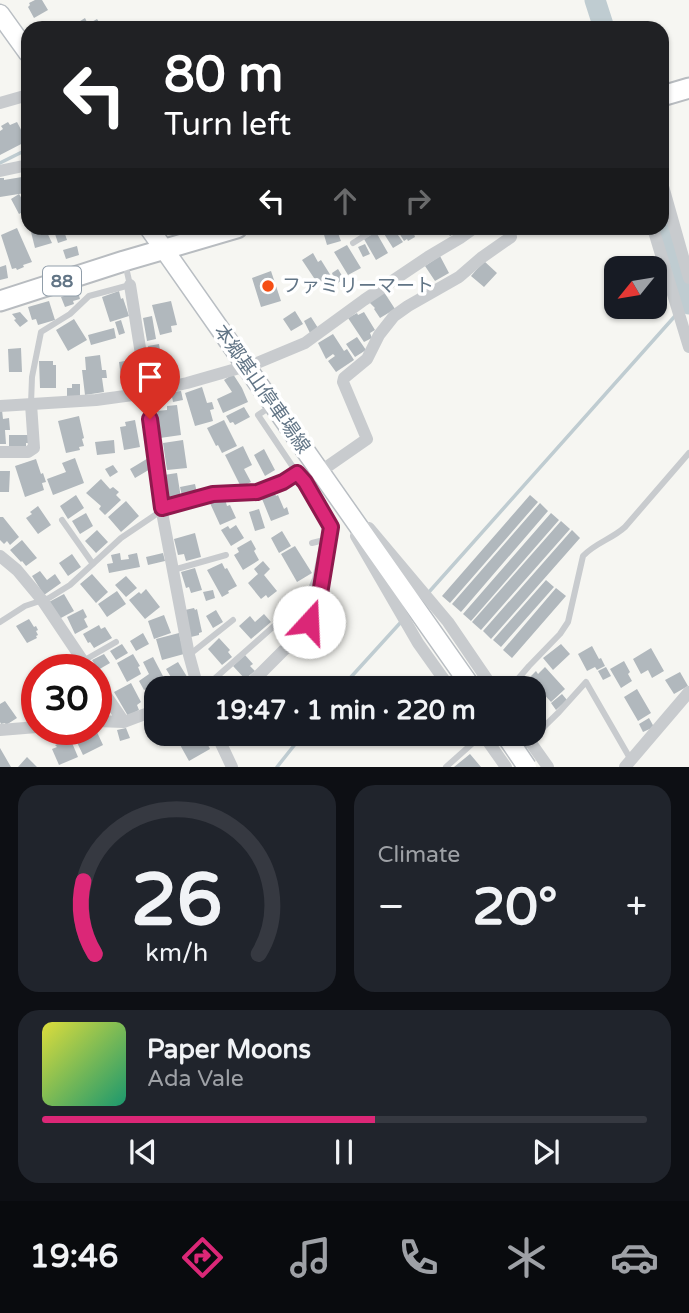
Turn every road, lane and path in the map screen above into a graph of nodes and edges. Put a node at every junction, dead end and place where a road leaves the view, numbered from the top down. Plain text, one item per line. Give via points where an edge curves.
1 (0, 13) edge
2 (21, 42) edge
3 (689, 88) edge
4 (669, 94) edge
5 (21, 96) edge
6 (0, 103) edge
7 (21, 166) edge
8 (0, 171) edge
9 (669, 208) edge
10 (154, 235) edge
11 (213, 235) edge
12 (365, 235) edge
13 (465, 235) edge
14 (510, 235) edge
15 (655, 235) edge
16 (352, 243) dead end
17 (164, 249) junction
18 (124, 261) junction
19 (689, 278) edge
20 (130, 285) junction
21 (0, 301) edge
22 (689, 347) edge
23 (246, 366) junction
24 (147, 392) junction
25 (31, 404) junction
26 (0, 406) edge
27 (264, 411) dead end
28 (0, 452) edge
29 (689, 453) edge
30 (318, 469) junction
31 (301, 478) junction
32 (162, 509) junction
33 (62, 520) dead end
34 (327, 538) junction
35 (312, 543) dead end
36 (226, 555) dead end
37 (0, 556) edge
38 (93, 564) junction
39 (173, 570) junction
40 (41, 600) junction
41 (233, 620) dead end
42 (0, 622) edge
43 (116, 642) dead end
44 (78, 654) edge
45 (101, 654) edge
46 (189, 655) junction
47 (195, 676) edge
48 (218, 676) edge
49 (258, 676) edge
50 (441, 676) edge
51 (464, 676) edge
52 (485, 676) edge
53 (520, 676) edge
54 (689, 692) edge
55 (112, 704) edge
56 (144, 714) edge
57 (112, 721) edge
58 (124, 722) junction
59 (546, 722) edge
60 (21, 728) edge
61 (0, 730) edge
62 (222, 746) edge
63 (470, 746) edge
64 (491, 746) edge
65 (513, 746) edge
66 (520, 746) edge
67 (533, 746) edge
68 (628, 763) edge
69 (504, 766) edge
70 (232, 767) edge
71 (446, 767) edge
72 (527, 767) edge
73 (548, 767) edge

1 - 2 main road
3 - 4 main road
5 - 6 street
7 - 8 street
9 - 19 street
10 - 17 main road, 本郷基山停車場線
11 - 17 main road, 88
12 - 16 lane
13 - 23 street via 305,343
14 - 30 street via 459,277 394,316 367,359 344,378 367,439
15 - 22 street
17 - 18 main road, 88
17 - 23 main road, 本郷基山停車場線
18 - 20 lane
18 - 21 main road, 88
20 - 24 street
20 - 25 lane via 89,296 41,332
23 - 24 street
23 - 30 main road, 本郷基山停車場線
24 - 25 street
24 - 32 street
25 - 26 street
25 - 28 street via 34,448
27 - 31 lane via 258,415
29 - 53 lane via 625,527 583,556 568,622
30 - 31 street
30 - 50 street
30 - 51 main road, 本郷基山停車場線
30 - 52 street via 448,622
31 - 32 street via 257,492 213,494
31 - 34 street via 331,527
32 - 38 lane
32 - 39 street
33 - 38 lane
34 - 35 lane
34 - 48 lane via 308,596
34 - 49 street via 319,600 309,622
36 - 39 lane
37 - 40 street
38 - 40 lane via 70,585
39 - 46 street
40 - 42 lane
40 - 44 street
41 - 46 lane
43 - 45 lane
46 - 47 street
54 - 68 street
55 - 58 street
56 - 58 street
57 - 58 street
59 - 68 lane via 586,682
60 - 61 street
62 - 70 street
63 - 71 lane
64 - 69 street
65 - 72 main road, bridge
66 - 69 lane
67 - 73 street

